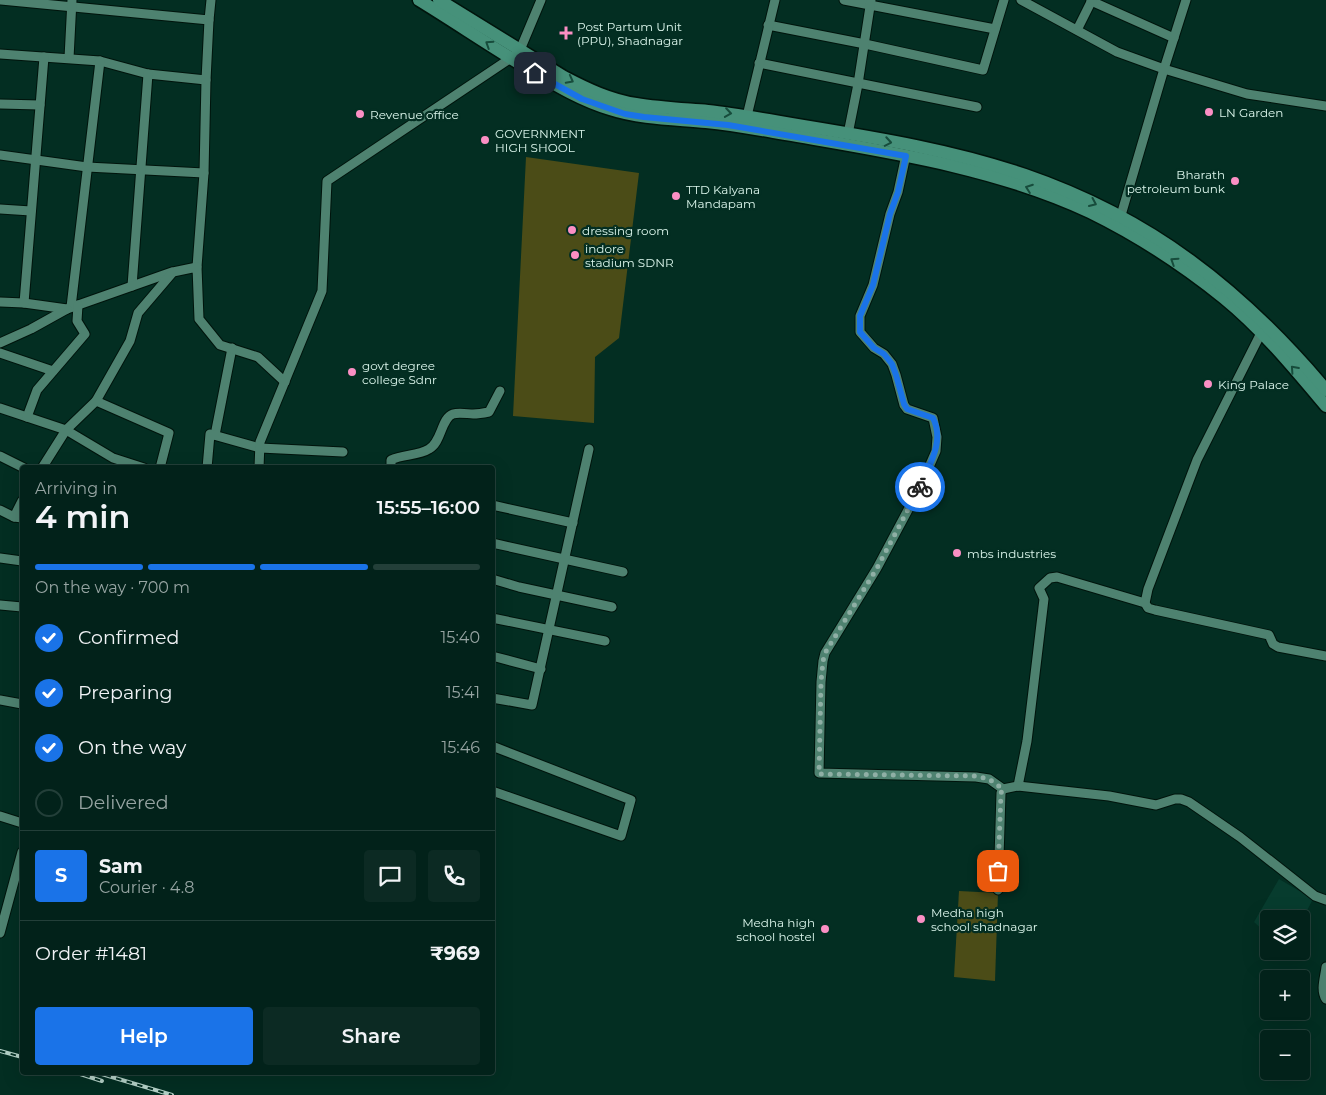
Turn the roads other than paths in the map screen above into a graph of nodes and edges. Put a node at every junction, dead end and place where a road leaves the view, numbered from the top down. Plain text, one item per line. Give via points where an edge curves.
1 (1, 0) edge
2 (211, 0) edge
3 (418, 0) edge
4 (439, 0) edge
5 (541, 0) edge
6 (774, 0) edge
7 (844, 0) edge
8 (1004, 0) edge
9 (1022, 0) edge
10 (1091, 0) edge
11 (1186, 0) edge
12 (871, 3) edge
13 (72, 4) edge
14 (209, 20) junction
15 (768, 25) junction
16 (996, 29) junction
17 (1077, 30) junction
18 (1174, 38) junction
19 (865, 44) junction
20 (0, 54) edge
21 (515, 54) junction
22 (44, 57) junction
23 (69, 58) junction
24 (100, 61) junction
25 (759, 63) junction
26 (1164, 69) junction
27 (148, 74) junction
28 (206, 80) junction
29 (858, 84) junction
30 (0, 104) edge
31 (40, 105) junction
32 (1326, 106) edge
33 (977, 107) dead end
34 (747, 116) junction
35 (848, 134) junction
36 (0, 155) edge
37 (906, 156) junction
38 (35, 159) junction
39 (87, 167) junction
40 (140, 169) junction
41 (204, 173) junction
42 (0, 209) edge
43 (31, 211) junction
44 (1119, 221) junction
45 (197, 267) junction
46 (172, 272) junction
47 (132, 286) junction
48 (0, 302) edge
49 (24, 303) junction
50 (72, 307) junction
51 (1261, 333) junction
52 (0, 343) edge
53 (232, 348) junction
54 (0, 354) edge
55 (53, 371) junction
56 (285, 382) junction
57 (1326, 390) edge
58 (500, 391) dead end
59 (96, 401) junction
60 (1326, 406) edge
61 (0, 408) edge
62 (27, 417) junction
63 (66, 430) junction
64 (216, 435) junction
65 (260, 448) junction
66 (589, 449) dead end
67 (343, 452) dead end
68 (0, 456) edge
69 (112, 463) edge
70 (44, 465) edge
71 (125, 465) edge
72 (161, 465) edge
73 (207, 465) edge
74 (259, 465) edge
75 (391, 465) edge
76 (20, 466) edge
77 (495, 506) edge
78 (0, 510) edge
79 (18, 518) edge
80 (573, 523) junction
81 (495, 544) edge
82 (0, 558) edge
83 (565, 559) junction
84 (20, 561) edge
85 (623, 572) dead end
86 (495, 580) edge
87 (557, 595) junction
88 (0, 604) edge
89 (1145, 604) junction
90 (20, 607) edge
91 (612, 607) dead end
92 (495, 619) edge
93 (549, 630) junction
94 (605, 641) dead end
95 (1326, 656) edge
96 (495, 657) edge
97 (541, 669) junction
98 (495, 698) edge
99 (0, 702) edge
100 (20, 704) edge
101 (495, 747) edge
102 (1018, 786) junction
103 (1003, 789) junction
104 (495, 792) edge
105 (0, 816) edge
106 (20, 822) edge
107 (20, 858) edge
108 (998, 890) dead end
109 (1326, 900) edge
110 (2, 914) edge
111 (0, 933) edge
112 (1326, 967) edge
113 (1326, 999) edge

1 - 13 street
2 - 14 street
21 -> 3 main road
4 - 21 main road
5 - 21 street
6 - 15 street
7 - 12 street
8 - 16 street
9 - 17 street
10 - 17 street
10 - 18 street
11 - 18 street
12 - 16 street
12 - 19 street
13 - 14 street
13 - 23 street
14 - 28 street
15 - 19 street
15 - 25 street
16 - 19 street via 983,70
17 - 26 street via 1116,52
18 - 26 street
19 - 29 street
20 - 22 street
21 -> 34 main road via 609,97 634,104
21 - 37 main road via 567,92 625,114 736,126
21 - 56 street via 328,181 322,291
22 - 23 street
22 - 31 street
23 - 24 street
24 - 27 street
24 - 39 street
25 - 29 street
25 - 34 street
26 - 32 street via 1246,94
26 - 44 street
27 - 28 street
27 - 40 street
28 - 41 street
29 - 33 street
29 - 35 street
30 - 31 street
31 - 38 street
34 - 35 main road
35 -> 44 main road via 998,167 1062,189
36 - 38 street
44 -> 37 main road via 1018,184
37 - 103 street via 873,285 860,316 860,332 892,364 907,409 933,418 936,451 881,561 825,653 821,682 819,774 976,776 989,779
38 - 39 street
38 - 43 street
39 - 40 street
39 - 50 street
40 - 41 street
40 - 47 street
41 - 45 street
42 - 43 street
43 - 49 street
51 -> 44 main road via 1225,299
44 - 57 main road via 1163,241 1243,301
45 - 46 street
45 - 53 street via 199,319 220,345
46 - 47 street
46 - 59 street via 138,313 130,341
47 - 50 street
48 - 49 street
49 - 50 street
50 - 52 street
50 - 55 street via 85,334
60 -> 51 main road
51 - 89 street via 1197,460
53 - 56 street via 258,356
53 - 64 street
54 - 55 street
55 - 62 street via 37,390
56 - 65 street
58 - 75 street via 489,412 453,414 446,420 438,440 430,449 396,457 391,460
59 - 63 street
59 - 72 street via 169,433
61 - 62 street
62 - 63 street
63 - 69 street
63 - 70 street
64 - 65 street
64 - 73 street via 210,434
65 - 67 street
65 - 74 street
66 - 80 street
68 - 76 street
69 - 71 street
77 - 80 street
78 - 79 street
80 - 83 street
81 - 83 street
82 - 84 street
83 - 85 street
83 - 87 street
86 - 87 street
87 - 91 street
87 - 93 street
88 - 90 street
89 - 95 street via 1155,610 1269,635 1278,647
89 - 102 street via 1057,577 1050,578 1039,588 1044,600 1027,741
92 - 93 street
93 - 94 street
93 - 97 street
96 - 97 street
97 - 98 street via 532,704
99 - 100 street
101 - 104 street via 631,800 622,836
102 - 103 street
102 - 109 street via 1109,796 1156,805 1181,799 1253,846 1315,896
103 - 108 street
105 - 106 street
107 - 110 street
110 - 111 street
112 - 113 street via 1323,990

